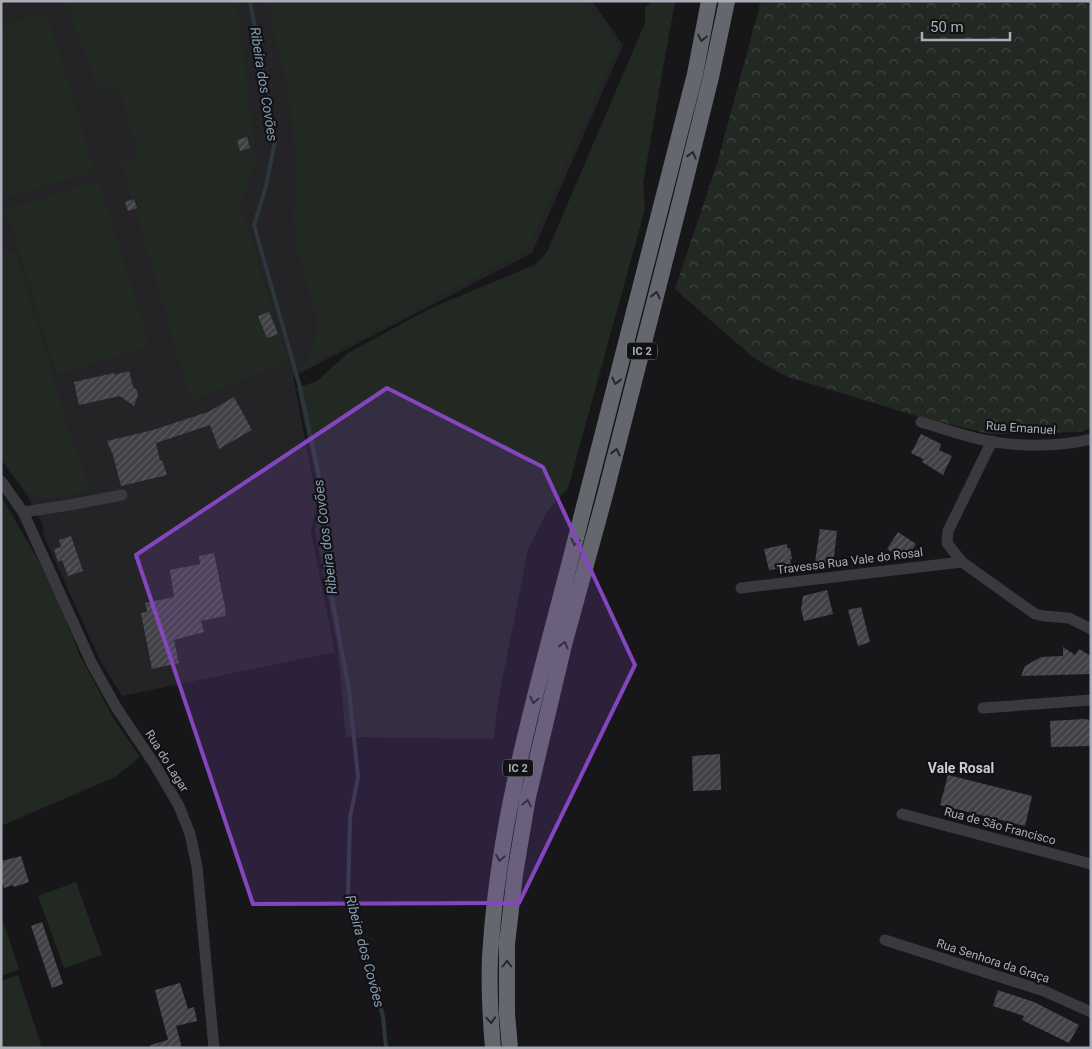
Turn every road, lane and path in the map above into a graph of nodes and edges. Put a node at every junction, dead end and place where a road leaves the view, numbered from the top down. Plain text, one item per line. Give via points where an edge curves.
1 (709, 1) edge
2 (727, 1) edge
3 (921, 422) dead end
4 (1091, 439) edge
5 (992, 441) junction
6 (1, 481) edge
7 (122, 495) dead end
8 (23, 512) junction
9 (962, 562) junction
10 (741, 588) dead end
11 (1091, 629) edge
12 (1091, 700) edge
13 (983, 708) dead end
14 (902, 814) dead end
15 (1091, 864) edge
16 (885, 940) dead end
17 (1091, 1012) edge
18 (214, 1048) edge
19 (493, 1048) edge
20 (510, 1048) edge

1 -> 19 highway, IC 2 via 695,74 547,643 510,799 498,867 490,945
20 -> 2 highway, IC 2 via 507,944 528,797 564,645 680,202
3 - 5 street, Rua Emanuel
4 - 5 street, Rua Emanuel via 1059,444
5 - 9 street via 948,531 947,543
6 - 8 street, Rua do Lagar
7 - 8 street
8 - 18 street, Rua do Lagar via 92,664 179,806 190,834 197,866
9 - 10 street, Travessa Rua Vale do Rosal
9 - 11 street via 1035,614 1069,618
12 - 13 street
14 - 15 street, Rua de São Francisco
16 - 17 street, Rua Senhora da Graça via 1044,991

